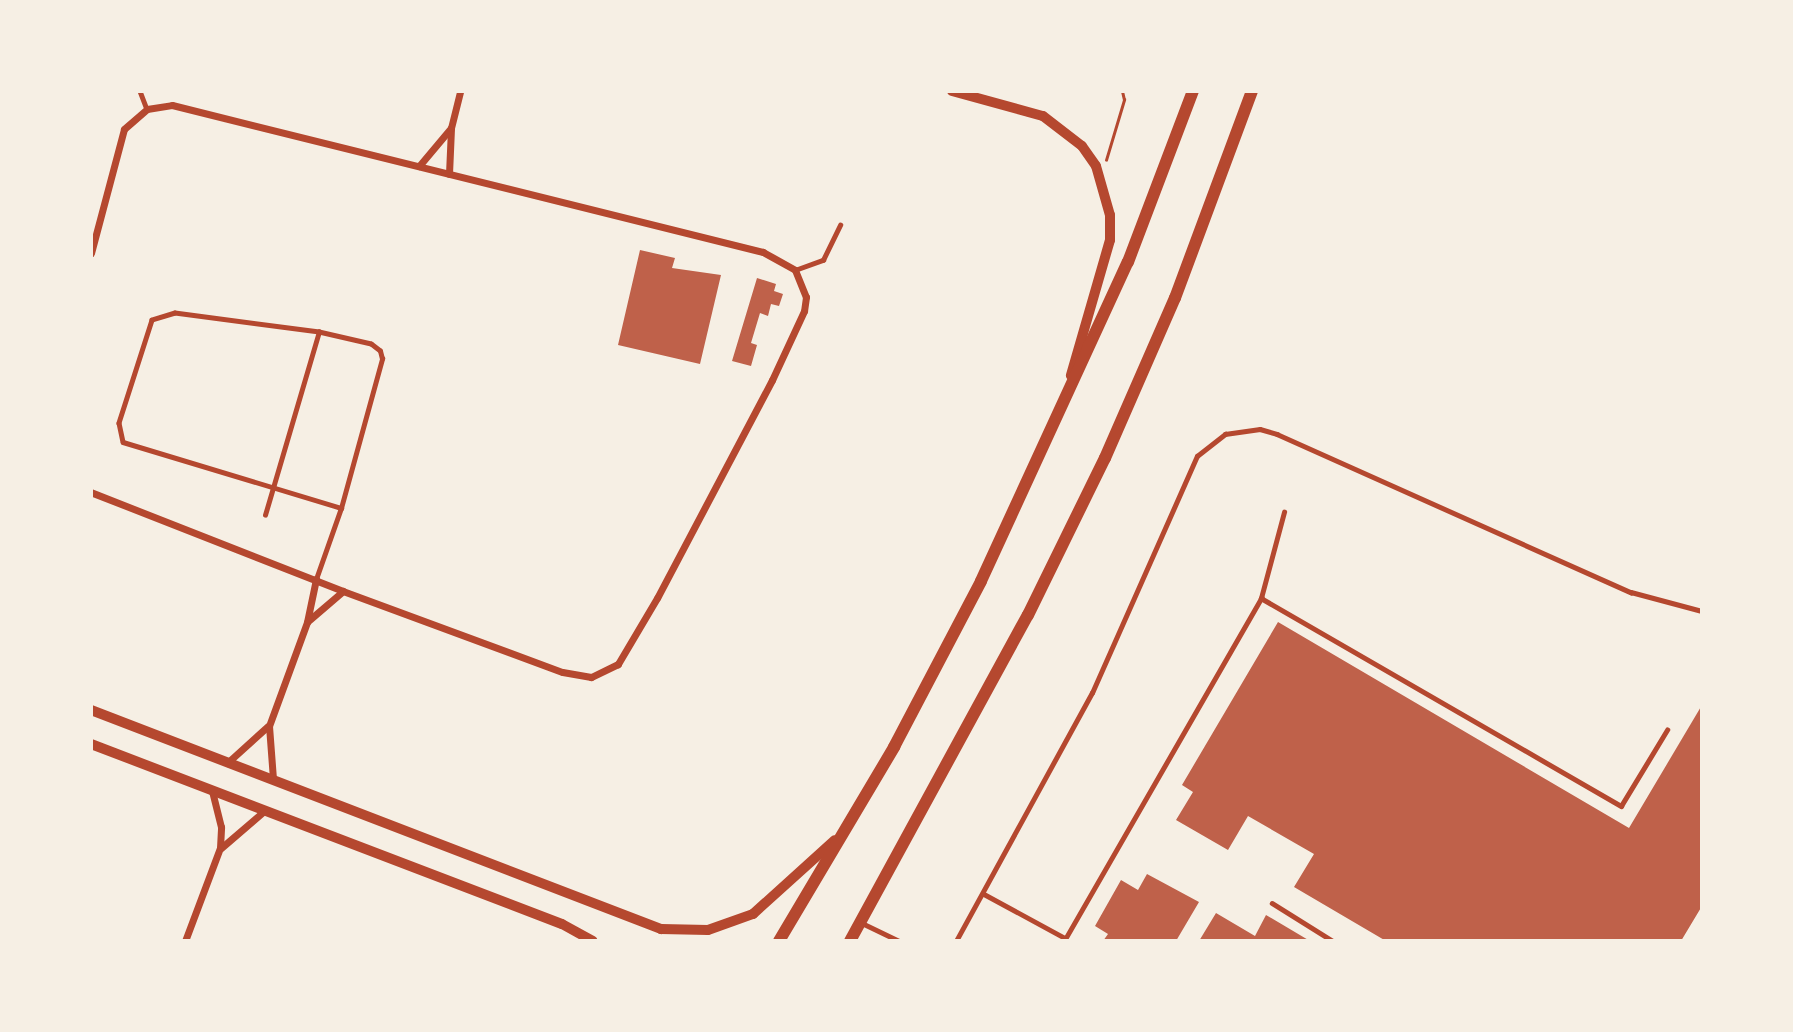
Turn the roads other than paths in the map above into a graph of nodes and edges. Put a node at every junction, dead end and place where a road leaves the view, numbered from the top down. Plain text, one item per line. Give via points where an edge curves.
1 (139, 91) edge
2 (460, 91) edge
3 (951, 91) edge
4 (1193, 91) edge
5 (1252, 91) edge
6 (147, 109) junction
7 (451, 128) junction
8 (419, 166) junction
9 (449, 174) junction
10 (840, 225) dead end
11 (91, 253) edge
12 (795, 270) junction
13 (319, 332) junction
14 (1060, 413) junction
15 (273, 488) junction
16 (91, 492) edge
17 (341, 508) junction
18 (1284, 512) dead end
19 (265, 515) dead end
20 (316, 579) junction
21 (343, 591) junction
22 (1261, 598) junction
23 (1702, 611) edge
24 (307, 622) junction
25 (91, 710) edge
26 (268, 726) junction
27 (1667, 730) dead end
28 (91, 744) edge
29 (227, 763) junction
30 (273, 779) junction
31 (212, 791) junction
32 (264, 811) junction
33 (848, 828) junction
34 (220, 848) junction
35 (984, 894) junction
36 (1272, 903) dead end
37 (861, 923) junction
38 (1065, 940) edge
39 (185, 941) edge
40 (593, 941) edge
41 (778, 941) edge
42 (850, 941) edge
43 (899, 941) edge
44 (956, 941) edge
45 (1333, 941) edge

1 - 6 lane
2 - 7 street
3 - 14 street via 1043,117 1073,138 1096,166 1106,190 1110,240
4 - 14 main road via 1128,262
5 - 37 main road via 1175,298 1105,458 1028,615
6 - 8 street via 172,105
6 - 11 street via 134,117 118,144
7 - 8 street
7 - 9 street
8 - 9 street
9 - 12 street via 763,252
10 - 12 lane via 823,260
12 - 21 street via 806,297 799,325 716,490 618,664 591,677 576,677
13 - 15 lane
13 - 15 lane via 166,313 152,320 144,335 119,423 123,442
13 - 17 lane via 371,344 382,354
14 - 33 main road via 962,617
15 - 17 lane
15 - 19 lane
16 - 20 street
17 - 20 lane
18 - 22 lane
20 - 21 street
20 - 24 street
21 - 24 street
22 - 27 lane via 1622,806
22 - 38 lane
23 - 35 lane via 1631,592 1277,434 1260,429 1225,434 1197,456 1092,693
24 - 26 street
25 - 29 street
26 - 29 street
26 - 30 street
28 - 31 street
29 - 30 street
30 - 33 street via 638,921 684,932 720,927 753,914
31 - 32 street
31 - 34 street via 220,819
32 - 34 street
32 - 40 street via 562,924
33 - 41 main road
34 - 39 street
35 - 38 lane
35 - 44 lane
36 - 45 lane
37 - 42 main road
37 - 43 lane

